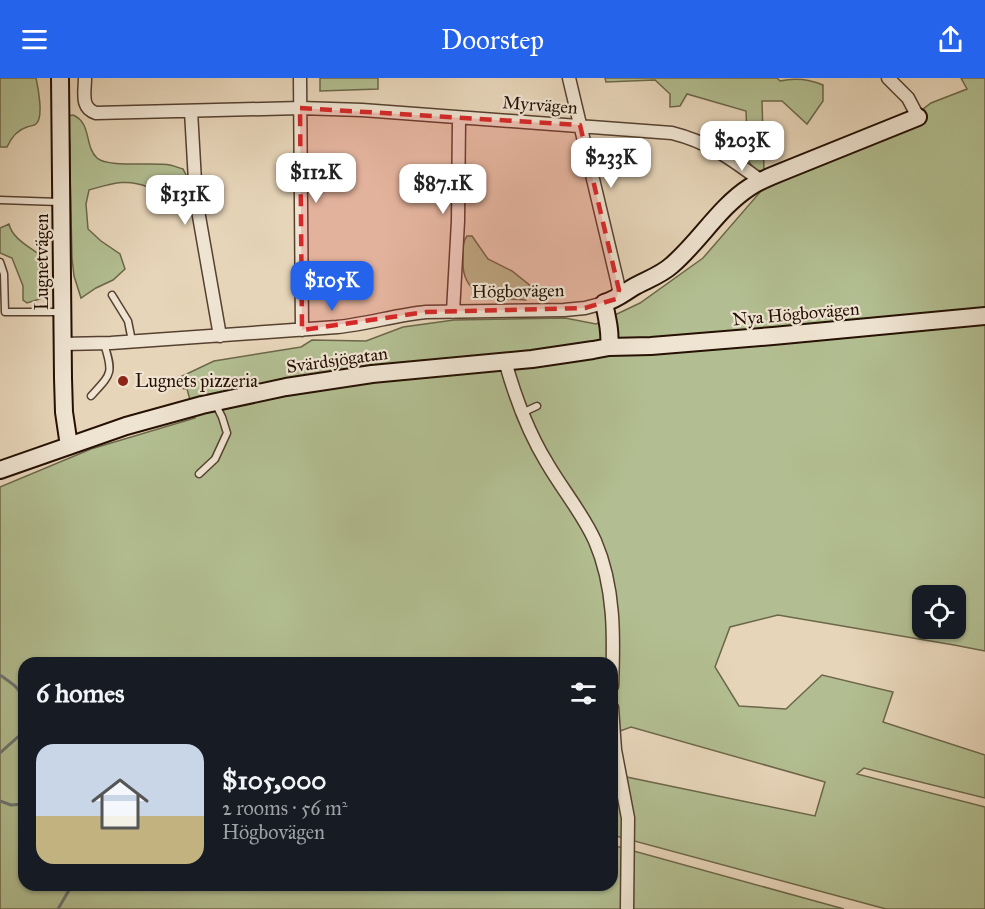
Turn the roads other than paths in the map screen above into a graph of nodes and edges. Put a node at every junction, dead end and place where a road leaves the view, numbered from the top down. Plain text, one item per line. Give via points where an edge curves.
1 (60, 78) edge
2 (85, 78) edge
3 (300, 78) edge
4 (569, 78) edge
5 (888, 78) edge
6 (300, 108) junction
7 (191, 111) junction
8 (918, 117) joint
9 (459, 118) junction
10 (580, 125) junction
11 (761, 181) junction
12 (0, 200) edge
13 (61, 202) junction
14 (0, 262) edge
15 (112, 295) dead end
16 (610, 301) junction
17 (62, 312) junction
18 (453, 312) junction
19 (985, 316) edge
20 (302, 330) junction
21 (220, 336) junction
22 (132, 341) junction
23 (104, 343) junction
24 (62, 344) junction
25 (609, 347) junction
26 (505, 361) junction
27 (91, 396) dead end
28 (215, 402) junction
29 (537, 406) dead end
30 (522, 413) junction
31 (69, 446) junction
32 (0, 471) edge
33 (199, 474) dead end
34 (613, 657) edge
35 (618, 766) edge
36 (627, 909) edge

1 - 13 street, Lugnetvägen
2 - 7 street, Myrvägen via 85,105 89,110
3 - 6 street
4 - 10 street
5 - 8 street via 908,98
6 - 7 street, Myrvägen
6 - 9 street, Myrvägen
6 - 20 street
7 - 21 street via 196,199
8 - 11 street, Högbovägen
9 - 10 street, Myrvägen
9 - 18 street
10 - 11 street, Myrvägen via 689,137 719,151
10 - 16 street via 619,290
11 - 16 street, Högbovägen via 723,210 673,265
12 - 13 lane
13 - 17 street, Lugnetvägen
14 - 17 lane via 5,312
15 - 22 lane via 128,321
16 - 18 street, Högbovägen via 564,310
16 - 25 street
17 - 24 street, Lugnetvägen
18 - 20 street, Högbovägen via 407,314
19 - 25 street, Nya Högbovägen
20 - 21 street, Högbovägen
21 - 22 street, Högbovägen
22 - 23 street, Högbovägen
23 - 24 street, Högbovägen
23 - 27 lane via 111,371
24 - 31 street, Lugnetvägen
25 - 26 street, Svärdsjögatan
26 - 28 street, Svärdsjögatan via 372,374
26 - 30 street
28 - 31 street, Svärdsjögatan
28 - 33 lane via 227,433 215,459
29 - 30 lane
30 - 34 street via 547,463 595,541 609,592
31 - 32 street, Svärdsjögatan
35 - 36 street via 628,818

